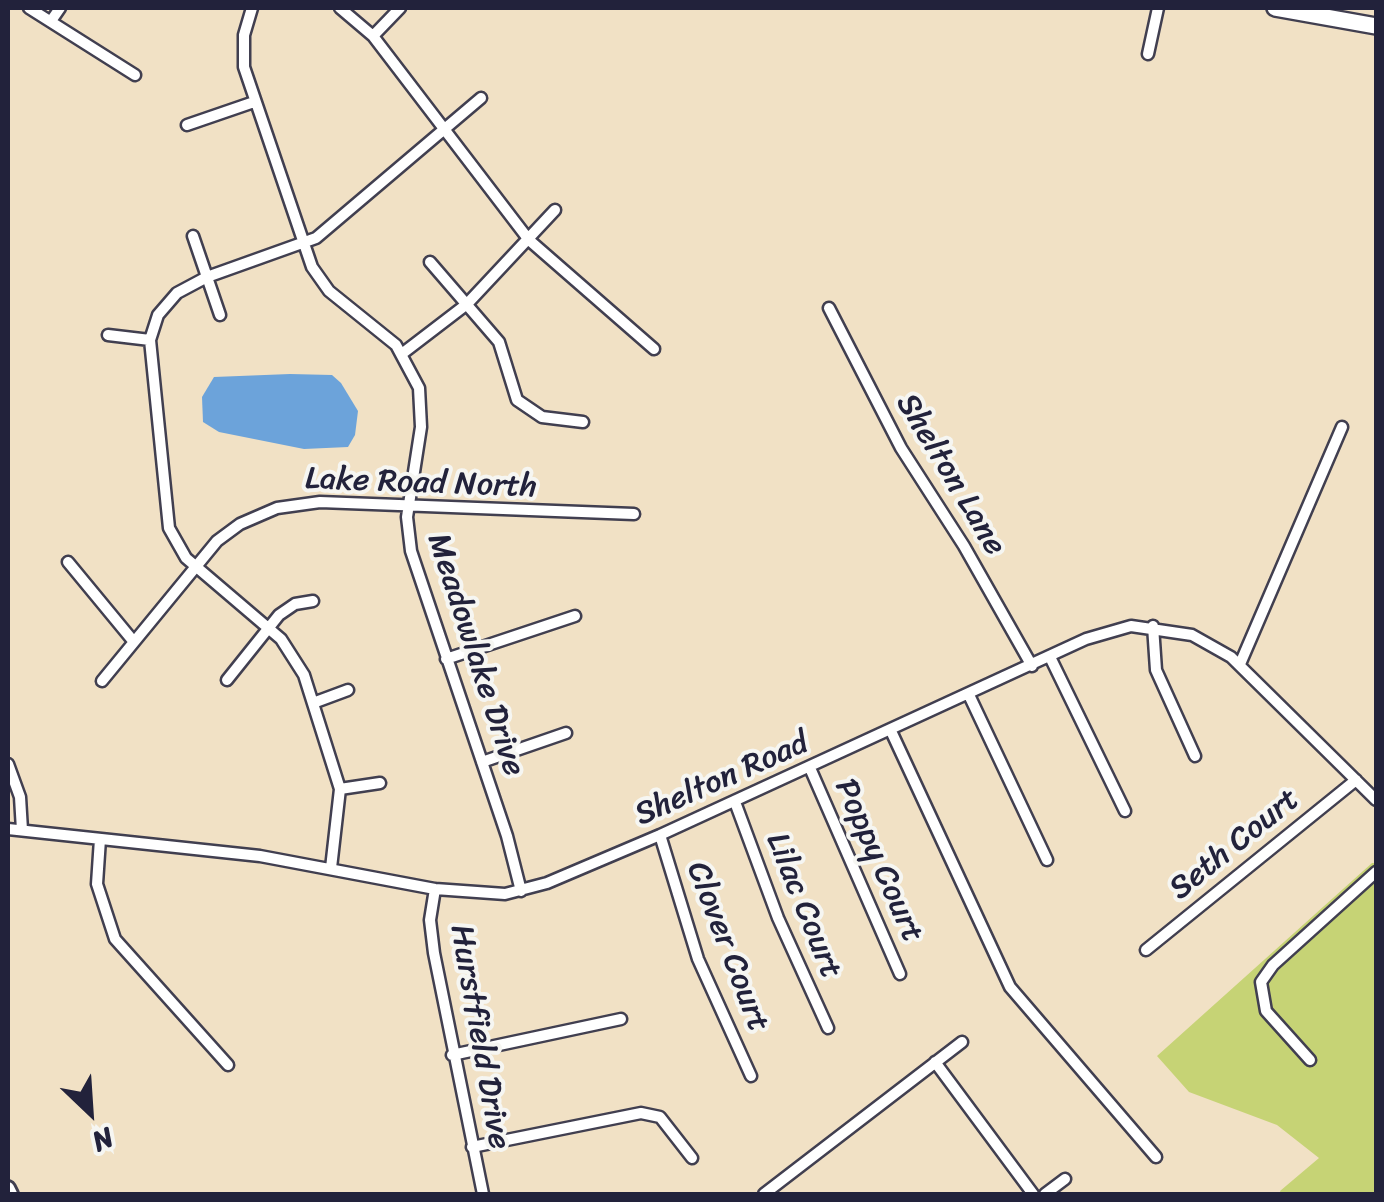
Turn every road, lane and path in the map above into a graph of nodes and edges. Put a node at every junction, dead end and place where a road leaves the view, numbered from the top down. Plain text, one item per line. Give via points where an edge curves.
1 (29, 8) edge
2 (60, 8) edge
3 (252, 8) edge
4 (340, 8) edge
5 (400, 8) edge
6 (1158, 8) edge
7 (1275, 8) edge
8 (51, 21) junction
9 (1376, 26) edge
10 (374, 36) junction
11 (1148, 54) dead end
12 (135, 75) dead end
13 (482, 98) dead end
14 (254, 102) junction
15 (187, 125) dead end
16 (442, 126) junction
17 (555, 210) dead end
18 (193, 236) dead end
19 (529, 240) junction
20 (304, 244) junction
21 (430, 262) dead end
22 (206, 277) junction
23 (467, 304) junction
24 (828, 308) dead end
25 (220, 315) dead end
26 (108, 336) dead end
27 (150, 340) junction
28 (654, 349) dead end
29 (402, 353) junction
30 (583, 422) dead end
31 (1342, 427) dead end
32 (408, 508) junction
33 (634, 514) dead end
34 (68, 562) dead end
35 (194, 568) junction
36 (314, 601) dead end
37 (575, 616) dead end
38 (1154, 626) junction
39 (268, 627) junction
40 (134, 642) junction
41 (1050, 657) junction
42 (446, 659) junction
43 (1240, 664) junction
44 (1032, 666) junction
45 (227, 680) dead end
46 (102, 682) dead end
47 (348, 690) dead end
48 (969, 696) junction
49 (314, 703) junction
50 (891, 731) junction
51 (566, 733) dead end
52 (1195, 756) dead end
53 (482, 762) junction
54 (8, 764) edge
55 (810, 768) junction
56 (1356, 780) junction
57 (380, 783) dead end
58 (340, 789) junction
59 (1376, 800) edge
60 (735, 802) junction
61 (1125, 811) dead end
62 (8, 829) edge
63 (22, 830) junction
64 (660, 835) junction
65 (100, 839) junction
66 (1047, 860) dead end
67 (331, 868) junction
68 (1376, 872) edge
69 (434, 889) junction
70 (521, 891) junction
71 (1146, 950) dead end
72 (900, 974) dead end
73 (621, 1019) dead end
74 (828, 1028) dead end
75 (962, 1042) dead end
76 (452, 1054) junction
77 (1310, 1060) dead end
78 (935, 1062) junction
79 (228, 1065) dead end
80 (751, 1076) dead end
81 (472, 1146) junction
82 (1156, 1157) dead end
83 (692, 1158) dead end
84 (1066, 1179) dead end
85 (483, 1194) edge
86 (764, 1194) edge
87 (1032, 1194) edge
88 (1046, 1194) edge

1 - 8 street
2 - 8 street
3 - 14 street, Meadowlake Drive via 244,54
4 - 10 street
5 - 10 street
6 - 11 street
7 - 9 highway
8 - 12 street
10 - 16 street
13 - 16 street
14 - 15 street
14 - 20 street, Meadowlake Drive
16 - 19 street
16 - 20 street via 341,219
17 - 19 street
18 - 22 street
19 - 23 street
19 - 28 street
20 - 22 street
20 - 29 street, Meadowlake Drive via 329,291
21 - 23 street
22 - 25 street
22 - 27 street via 170,299
23 - 29 street
23 - 30 street via 499,342 517,400 542,417
24 - 44 street, Shelton Lane via 901,448
26 - 27 street
27 - 35 street via 166,519
29 - 32 street, Meadowlake Drive via 419,388 422,413
31 - 43 street
32 - 33 street, Lake Road North
32 - 35 street, Lake Road North via 320,502 277,508 224,535
32 - 42 street, Meadowlake Drive via 413,563
34 - 40 street
35 - 39 street
35 - 40 street, Lake Road North
36 - 39 street via 287,609
37 - 42 street
38 - 41 street, Shelton Road via 1104,632
38 - 43 street, Shelton Road via 1192,635
38 - 52 street via 1156,670
39 - 45 street
39 - 49 street via 296,660
40 - 46 street, Lake Road North
41 - 44 street, Shelton Road
41 - 61 street
42 - 53 street, Meadowlake Drive
43 - 56 street, Shelton Road
44 - 48 street, Shelton Road
47 - 49 street
48 - 50 street, Shelton Road
48 - 66 street
49 - 58 street
50 - 55 street, Shelton Road
50 - 82 street via 1010,987
51 - 53 street
53 - 70 street, Meadowlake Drive
54 - 63 street
55 - 60 street, Shelton Road
55 - 72 street, Poppy Court
56 - 59 street, Shelton Road
56 - 71 street, Seth Court
57 - 58 street
58 - 67 street
60 - 64 street, Shelton Road
60 - 74 street, Lilac Court
62 - 63 street, Shelton Road
63 - 65 street, Shelton Road
64 - 70 street, Shelton Road
64 - 80 street, Clover Court via 698,959
65 - 67 street, Shelton Road
65 - 79 street via 97,884 115,940
67 - 69 street, Shelton Road
68 - 77 street via 1261,982 1266,1011
69 - 70 street, Shelton Road
69 - 76 street, Hurstfield Drive via 430,920
73 - 76 street
75 - 78 street
76 - 81 street, Hurstfield Drive
78 - 86 street
78 - 87 street
81 - 83 street via 641,1113 660,1118
81 - 85 street, Hurstfield Drive
84 - 88 street

